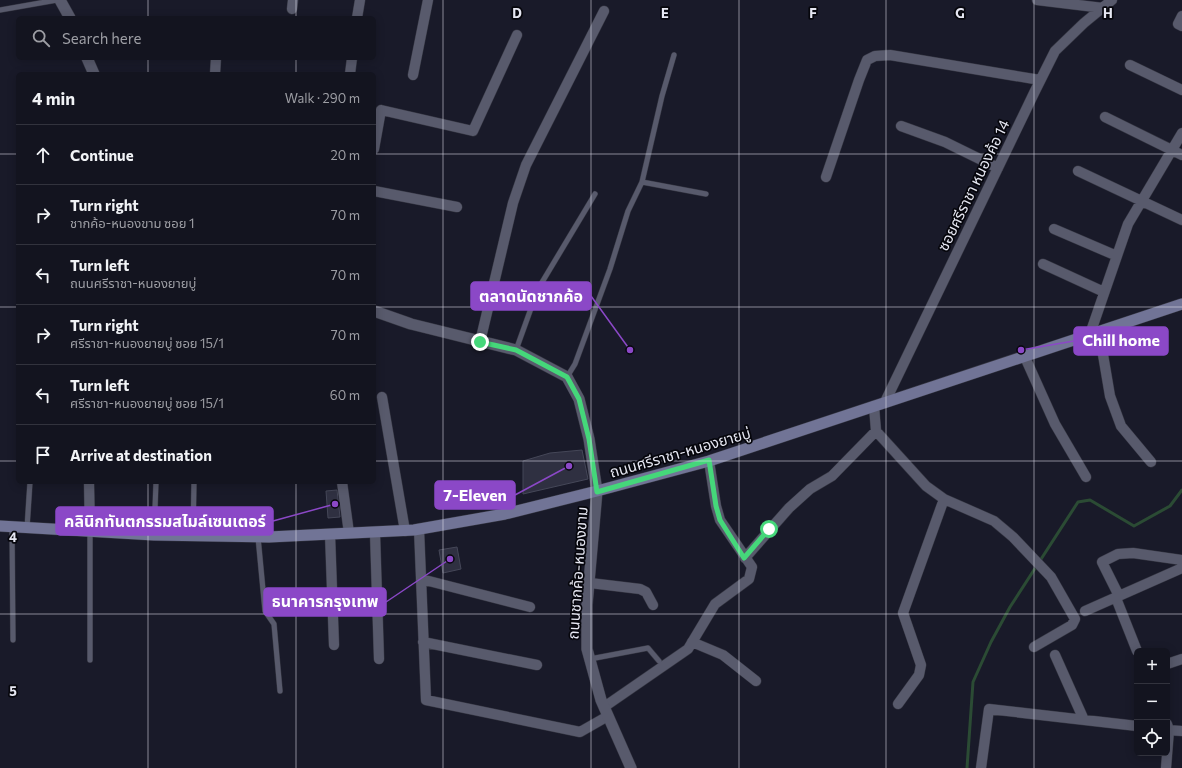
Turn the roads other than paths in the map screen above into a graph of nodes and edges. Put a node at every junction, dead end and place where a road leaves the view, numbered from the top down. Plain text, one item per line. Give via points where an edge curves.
1 (57, 0) edge
2 (60, 0) edge
3 (360, 0) edge
4 (428, 0) edge
5 (1037, 0) edge
6 (1112, 0) edge
7 (1103, 8) junction
8 (0, 10) edge
9 (604, 11) dead end
10 (69, 16) edge
11 (357, 16) edge
12 (1182, 16) edge
13 (1182, 26) edge
14 (517, 35) dead end
15 (674, 55) dead end
16 (88, 60) edge
17 (216, 60) edge
18 (352, 60) edge
19 (1130, 65) dead end
20 (93, 72) edge
21 (215, 72) edge
22 (350, 72) edge
23 (414, 75) dead end
24 (1040, 80) junction
25 (1182, 90) edge
26 (1105, 117) dead end
27 (901, 126) dead end
28 (1182, 133) edge
29 (376, 138) edge
30 (1177, 153) edge
31 (998, 168) junction
32 (1078, 171) dead end
33 (826, 177) dead end
34 (642, 182) junction
35 (376, 191) edge
36 (595, 194) dead end
37 (706, 194) dead end
38 (1142, 201) junction
39 (457, 207) dead end
40 (1182, 220) edge
41 (1054, 229) dead end
42 (1117, 256) junction
43 (1043, 264) dead end
44 (1104, 292) junction
45 (1182, 304) edge
46 (376, 312) edge
47 (1094, 333) junction
48 (480, 342) junction
49 (516, 350) junction
50 (1024, 355) junction
51 (567, 377) junction
52 (382, 397) dead end
53 (880, 404) junction
54 (876, 431) junction
55 (709, 460) junction
56 (1151, 462) dead end
57 (1086, 477) dead end
58 (30, 484) edge
59 (89, 484) edge
60 (156, 484) edge
61 (194, 484) edge
62 (342, 484) edge
63 (597, 492) junction
64 (944, 499) junction
65 (0, 526) edge
66 (12, 527) junction
67 (26, 529) junction
68 (419, 529) junction
69 (405, 531) junction
70 (90, 532) junction
71 (349, 533) junction
72 (374, 533) junction
73 (330, 534) junction
74 (154, 536) junction
75 (193, 536) junction
76 (258, 536) junction
77 (744, 558) junction
78 (1182, 560) edge
79 (1182, 568) edge
80 (421, 579) junction
81 (590, 582) junction
82 (1117, 597) junction
83 (653, 604) dead end
84 (530, 607) dead end
85 (1084, 611) dead end
86 (13, 640) dead end
87 (424, 642) junction
88 (692, 642) junction
89 (334, 645) dead end
90 (1034, 647) dead end
91 (1136, 648) edge
92 (1055, 655) dead end
93 (379, 659) dead end
94 (1182, 659) edge
95 (90, 660) dead end
96 (590, 660) junction
97 (659, 661) dead end
98 (1170, 663) edge
99 (537, 665) dead end
100 (756, 681) dead end
101 (280, 691) dead end
102 (898, 704) dead end
103 (606, 712) junction
104 (1084, 720) junction
105 (1134, 726) edge
106 (1170, 728) edge
107 (1182, 731) edge
108 (1167, 756) edge
109 (631, 768) edge
110 (981, 768) edge
111 (1166, 768) edge

1 - 8 lane
2 - 10 street
3 - 11 street
4 - 23 street
5 - 7 street
6 - 7 street, ซอยศรีราชา หนองค้อ 14
7 - 24 street, ซอยศรีราชา หนองค้อ 14 via 1055,51
9 - 48 street via 526,165 513,203
12 - 13 street via 1178,24
14 - 29 street via 473,131 381,110
15 - 34 lane
16 - 20 street
17 - 21 street
18 - 22 street
19 - 25 street
24 - 31 street, ซอยศรีราชา หนองค้อ 14
24 - 33 street via 890,55 867,60
26 - 30 street
27 - 31 street via 945,142
28 - 30 street
30 - 38 street
31 - 53 street, ซอยศรีราชา หนองค้อ 14
32 - 38 street
34 - 37 lane
34 - 51 lane via 628,211 575,364
35 - 39 street
36 - 49 lane via 538,289
38 - 40 street
38 - 42 street via 1128,224
41 - 42 street
42 - 44 street
43 - 44 street
44 - 47 street
45 - 47 main road, ถนนศรีราชา-หนองยายบู่
46 - 48 street via 411,324
47 - 50 main road, ถนนศรีราชา-หนองยายบู่
47 - 56 street via 1110,396 1121,426
48 - 49 street
49 - 51 street
50 - 53 main road, ถนนศรีราชา-หนองยายบู่
50 - 57 street via 1055,424
51 - 63 street, ถนนชากค้อ-หนองขาม via 579,399 589,439
52 - 69 street
53 - 54 street
53 - 55 main road, ถนนศรีราชา-หนองยายบู่
54 - 64 street via 926,486
54 - 77 street via 832,476 810,489 789,508
55 - 63 main road, ถนนศรีราชา-หนองยายบู่
55 - 77 street via 720,520
58 - 67 lane
59 - 70 street
60 - 74 lane
61 - 75 lane
62 - 71 street
63 - 68 main road, ถนนศรีราชา-หนองยายบู่ via 505,514
63 - 81 street, ถนนชากค้อ-หนองขาม
64 - 90 street via 994,521 1014,537 1051,577 1075,619 1072,625
64 - 102 street via 903,613 921,665 919,675
65 - 66 main road, ถนนศรีราชา-หนองยายบู่
66 - 67 main road, ถนนศรีราชา-หนองยายบู่
66 - 86 lane
67 - 70 main road, ถนนศรีราชา-หนองยายบู่
68 - 69 main road, ถนนศรีราชา-หนองยายบู่
68 - 80 street
69 - 72 main road, ถนนศรีราชา-หนองยายบู่
70 - 74 main road, ถนนศรีราชา-หนองยายบู่
70 - 95 lane
71 - 72 main road, ถนนศรีราชา-หนองยายบู่
71 - 73 main road, ถนนศรีราชา-หนองยายบู่
72 - 93 street
73 - 76 main road, ถนนศรีราชา-หนองยายบู่
73 - 89 street
74 - 75 main road, ถนนศรีราชา-หนองยายบู่
75 - 76 main road, ถนนศรีราชา-หนองยายบู่
76 - 101 lane via 265,611 274,624
77 - 88 street via 752,568 749,579 714,604
78 - 82 street via 1133,553 1118,554 1102,562
79 - 82 street
80 - 84 street
80 - 87 street
81 - 83 street via 640,589 646,592
81 - 96 street, ถนนชากค้อ-หนองขาม via 587,604 587,649
82 - 85 street
82 - 91 street
87 - 99 street
87 - 103 street via 426,700 580,732
88 - 100 street via 723,655
88 - 103 street via 688,649
92 - 104 street
94 - 98 street
96 - 97 lane via 648,648
96 - 103 street, ถนนชากค้อ-หนองขาม
103 - 109 street, ถนนชากค้อ-หนองขาม
104 - 105 street
104 - 110 street via 989,709
106 - 107 street
108 - 111 street

